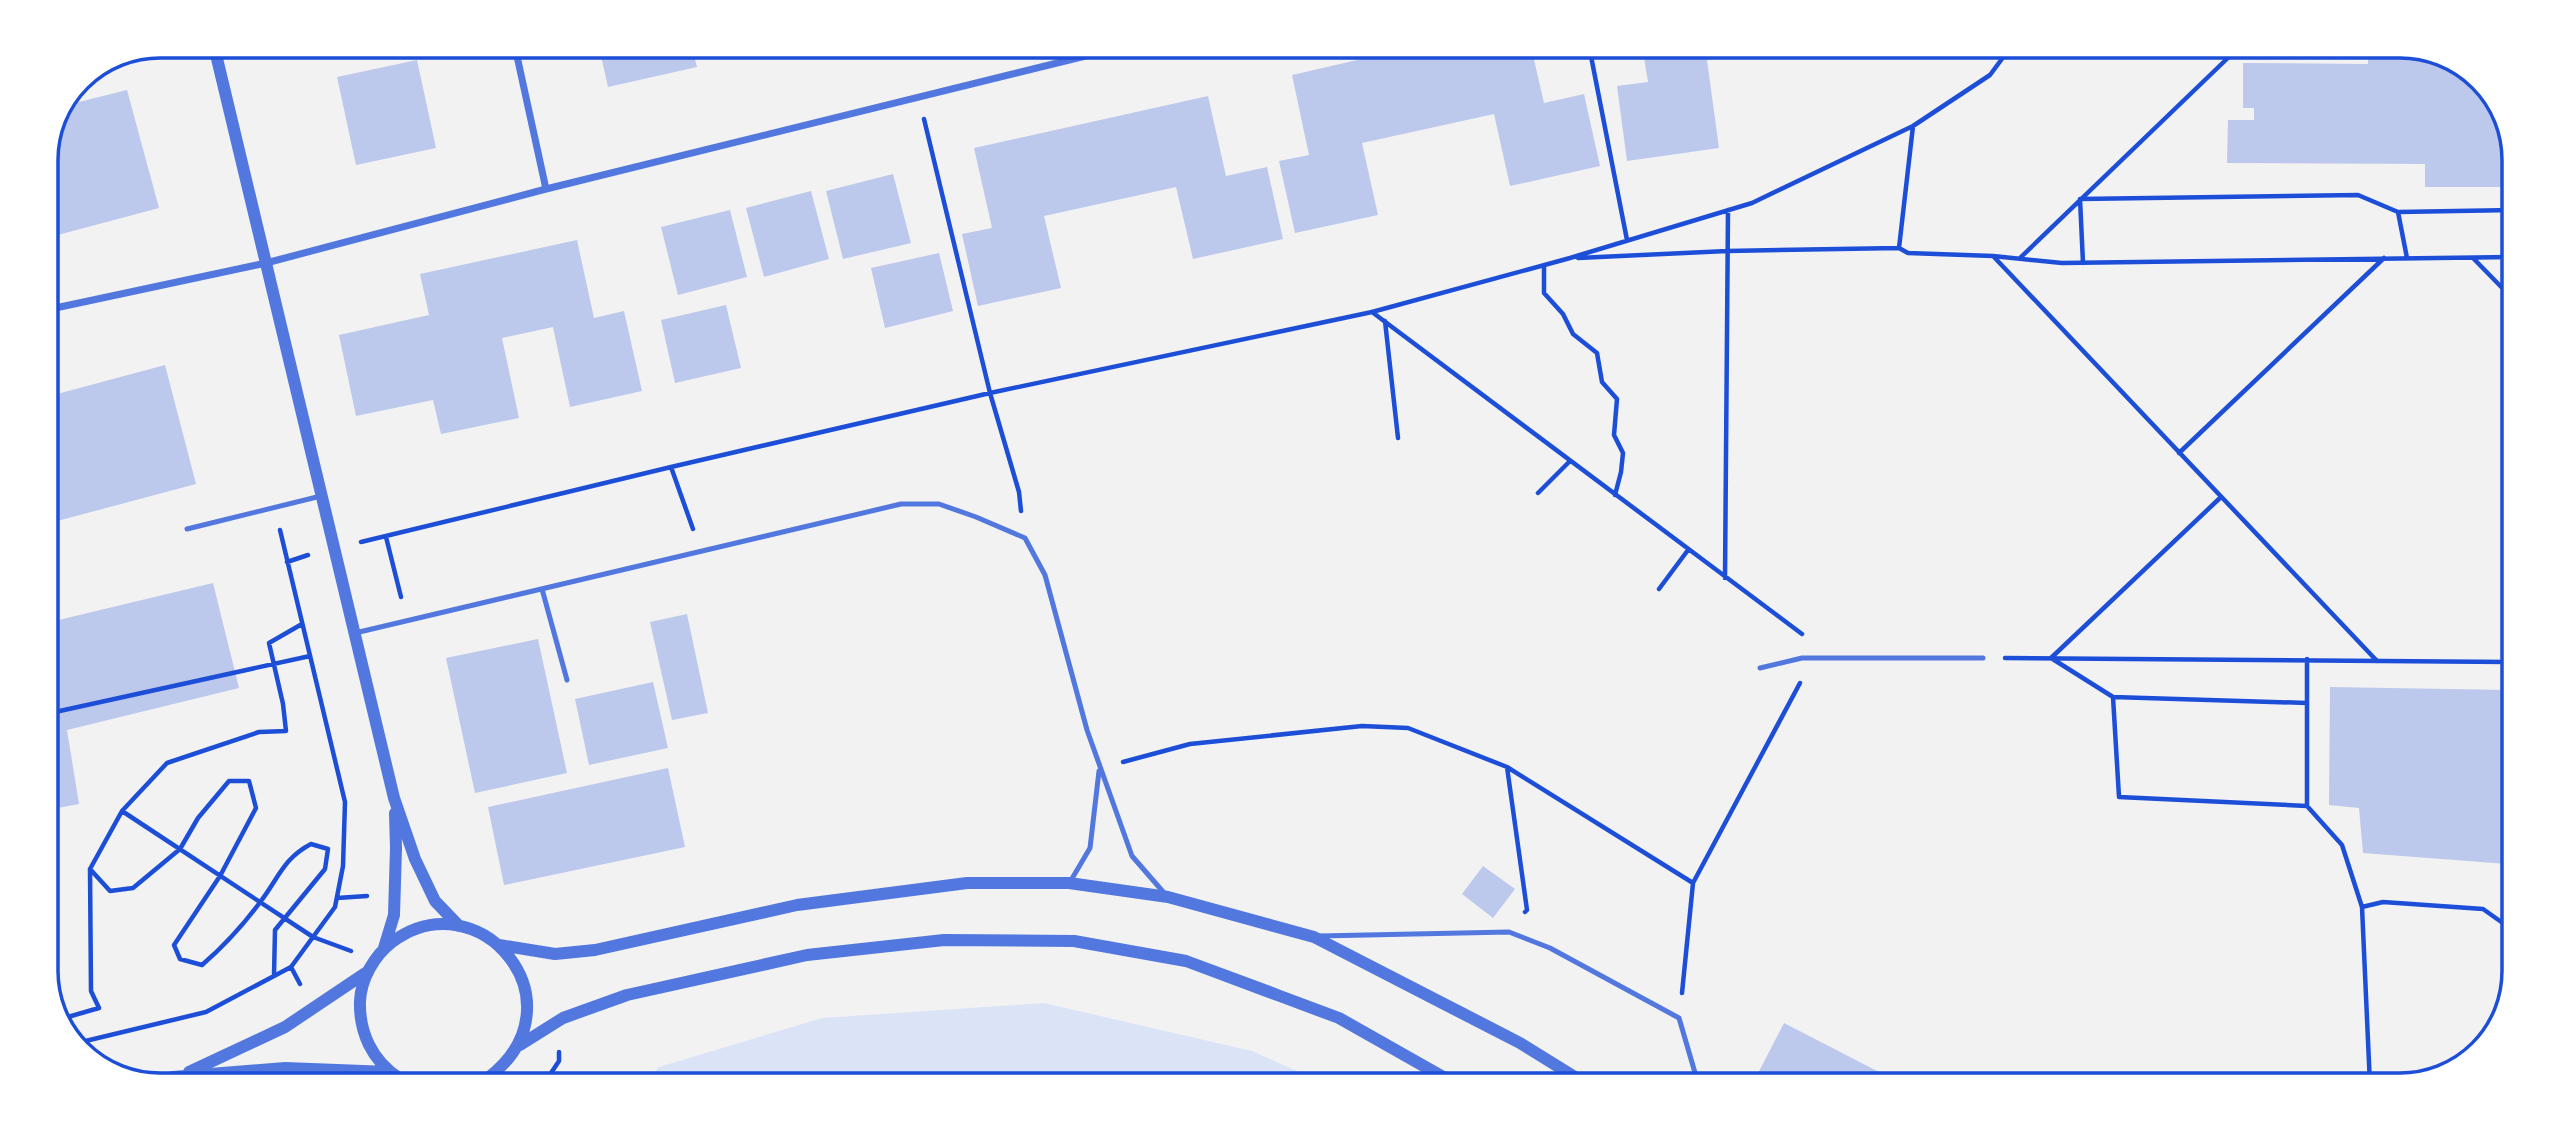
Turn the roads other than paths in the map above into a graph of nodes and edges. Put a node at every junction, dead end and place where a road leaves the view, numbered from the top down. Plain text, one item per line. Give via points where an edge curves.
1 (217, 58) edge
2 (517, 58) edge
3 (1077, 58) edge
4 (546, 189) junction
5 (266, 263) junction
6 (58, 307) edge
7 (321, 496) junction
8 (187, 529) dead end
9 (542, 589) junction
10 (355, 632) junction
11 (1983, 658) road end
12 (1760, 668) dead end
13 (567, 680) dead end
14 (1099, 768) junction
15 (394, 798) junction
16 (1069, 883) junction
17 (1168, 897) junction
18 (458, 926) junction
19 (1314, 937) junction
20 (499, 945) junction
21 (384, 948) junction
22 (367, 972) junction
23 (520, 1045) junction
24 (185, 1073) edge
25 (218, 1073) edge
26 (363, 1073) edge
27 (392, 1073) edge
28 (495, 1073) edge
29 (1436, 1073) edge
30 (1568, 1073) edge
31 (1695, 1073) edge

1 - 5 street
2 - 4 street
3 - 4 street
4 - 5 street
5 - 6 street
5 - 7 street
7 - 8 lane
7 - 10 street
9 - 10 lane
9 - 13 lane
9 - 14 lane via 901,504 939,504 1025,538 1045,575
10 - 15 street
11 - 12 lane via 1802,658
14 - 16 lane via 1090,848
14 - 17 lane via 1132,856
15 - 18 street via 435,901
15 - 21 street via 394,915
16 - 17 street
16 - 20 street via 967,883 797,905 594,950 555,954
17 - 19 street
18 - 20 street
18 - 21 street via 419,928
19 - 30 street via 1520,1043
19 - 31 lane via 1509,932 1550,948 1679,1018
20 - 23 street via 516,966 526,991 527,1018
21 - 22 street
22 - 24 street via 285,1027
22 - 27 street via 360,999 361,1026 371,1052
23 - 28 street
23 - 29 street via 563,1018 627,995 807,955 944,940 1074,941 1186,961 1339,1018
25 - 26 street via 285,1068

